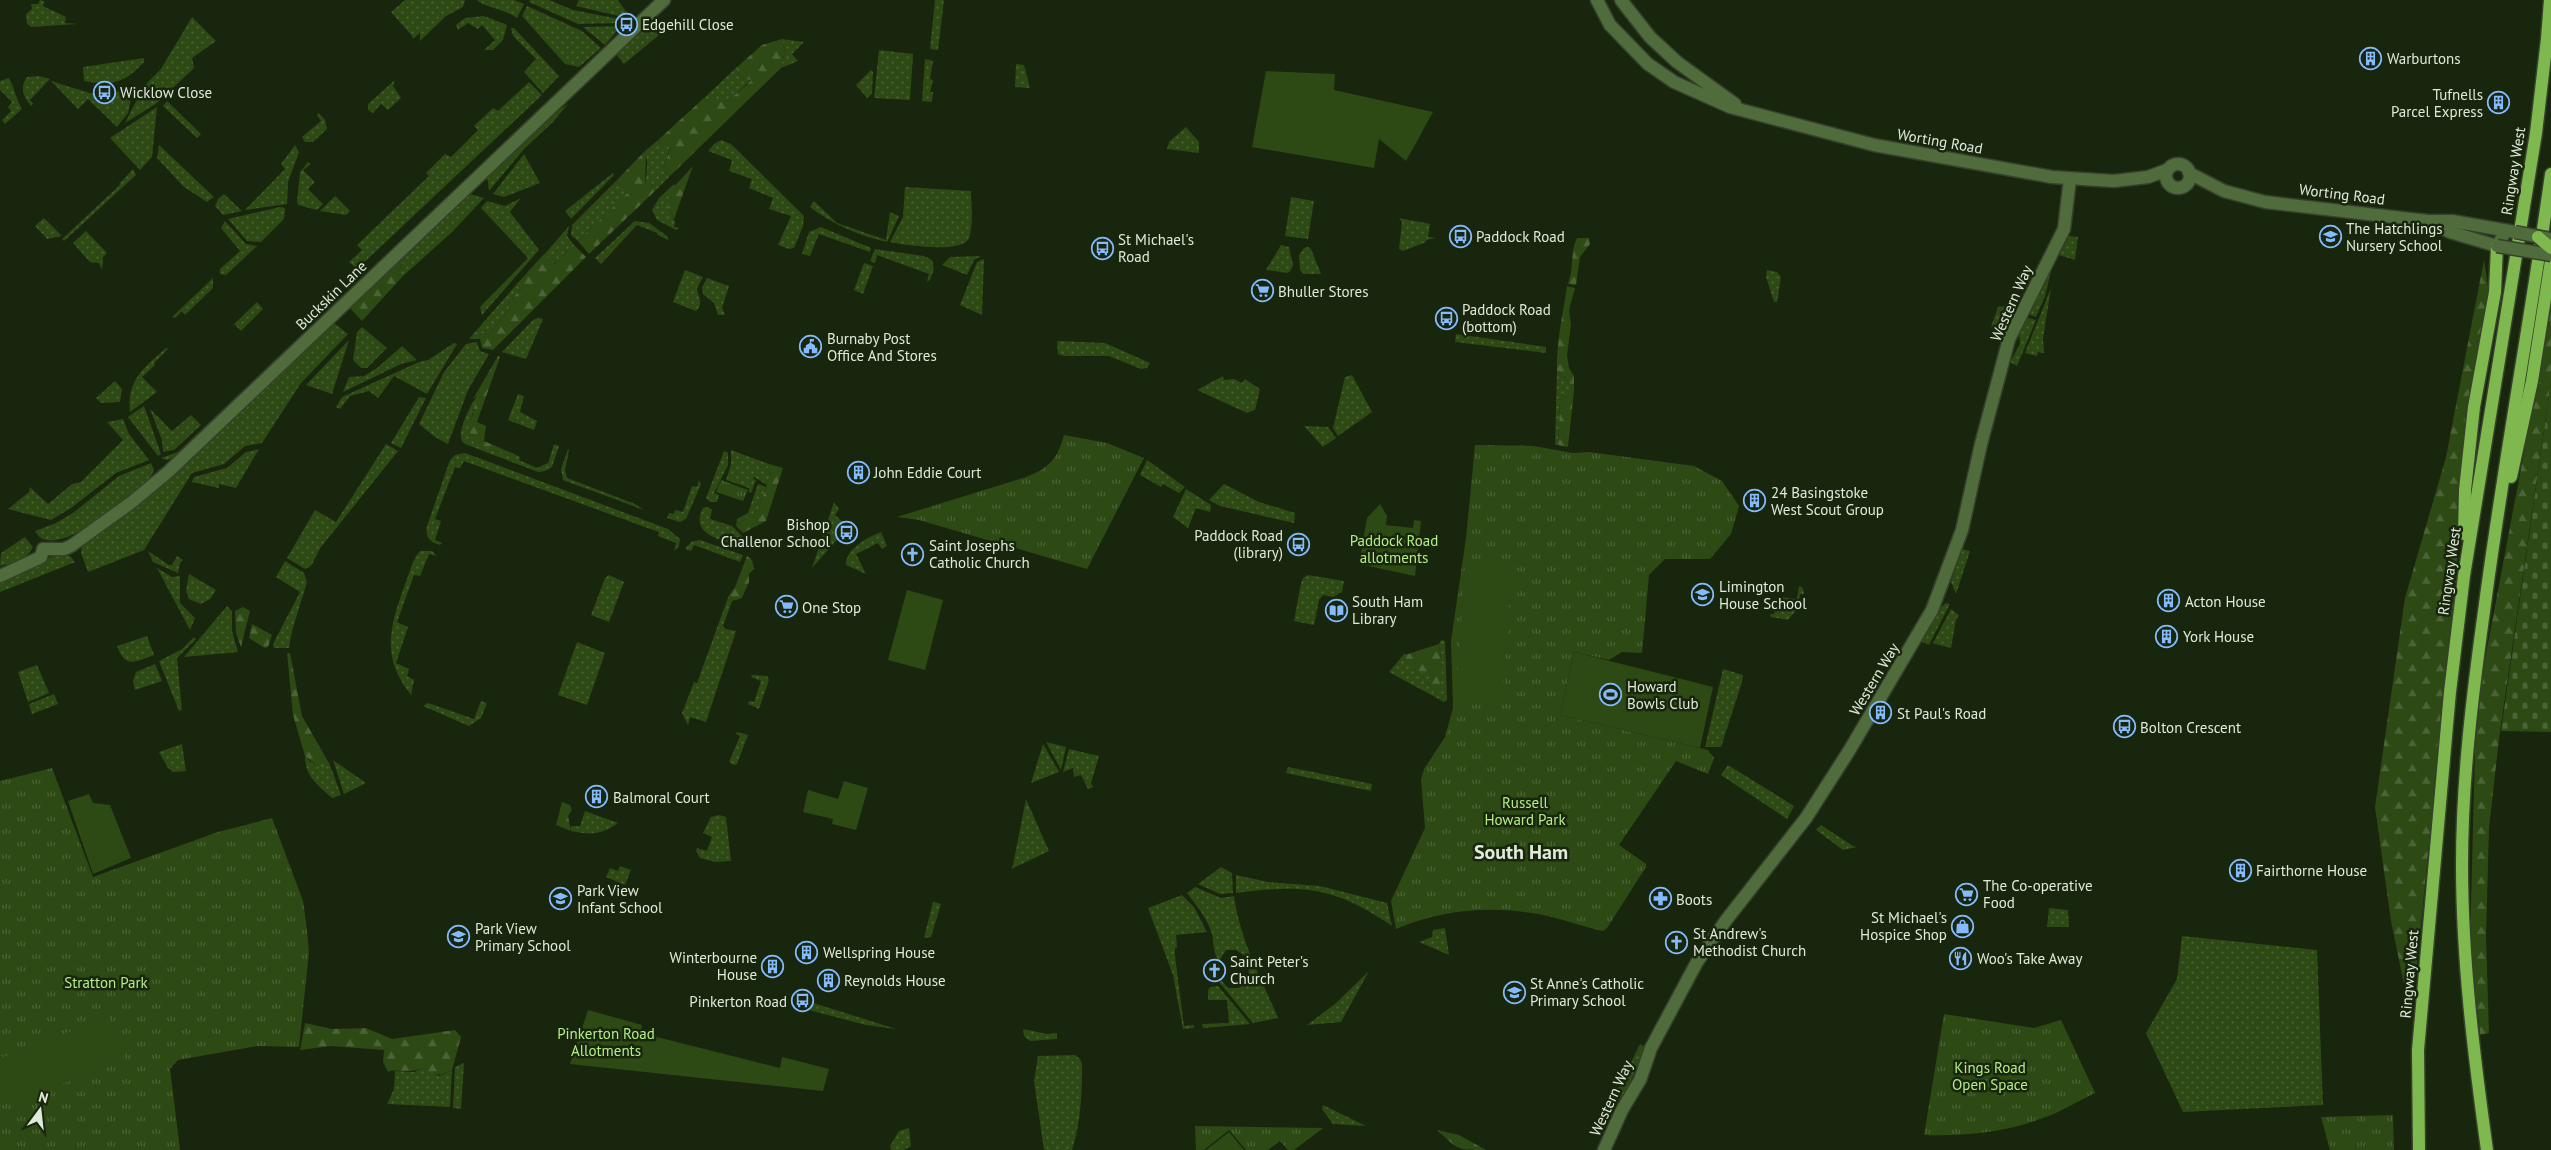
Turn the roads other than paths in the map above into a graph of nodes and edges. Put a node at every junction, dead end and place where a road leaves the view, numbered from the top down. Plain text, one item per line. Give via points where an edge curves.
1 (664, 0) edge
2 (1597, 0) edge
3 (1621, 0) edge
4 (2550, 0) edge
5 (1744, 110) junction
6 (2551, 174) edge
7 (2167, 176) junction
8 (2070, 179) junction
9 (2188, 179) junction
10 (2428, 221) junction
11 (2506, 230) junction
12 (2538, 237) junction
13 (2551, 239) edge
14 (2497, 246) junction
15 (2551, 248) edge
16 (2551, 255) edge
17 (2551, 261) edge
18 (0, 576) edge
19 (2464, 576) junction
20 (2488, 582) junction
21 (1604, 1150) edge
22 (2419, 1150) edge
23 (2487, 1150) edge

1 - 18 street, Buckskin Lane via 220,424 140,496 71,546 43,549 41,557
2 - 5 street, Worting Road via 1610,25 1648,64 1720,104
3 - 5 street, Worting Road via 1650,37 1676,62
4 - 19 main road, Ringway West via 2536,132
5 - 8 street, Worting Road via 1801,128 1874,145
6 - 20 main road
7 - 8 street, Worting Road via 2148,184 2134,179
7 - 9 street via 2176,188
7 - 9 street via 2171,166 2180,164
8 - 21 street, Western Way via 2064,229 2009,340 1962,530 1932,610 1820,798 1727,919 1693,970 1651,1048 1640,1080
9 - 10 street, Worting Road via 2264,202
10 - 11 street, Worting Road via 2452,221
10 - 14 street, Worting Road via 2450,232
11 - 12 street, Worting Road, bridge
11 - 14 street
12 - 13 street, Worting Road, bridge
12 - 15 main road, bridge
14 - 16 street, Worting Road, bridge
14 - 19 main road via 2494,292 2474,407 2464,490
17 - 20 main road via 2532,380
19 - 22 main road, Ringway West via 2450,692 2418,1050
20 - 23 main road via 2472,695 2462,864 2473,1032

